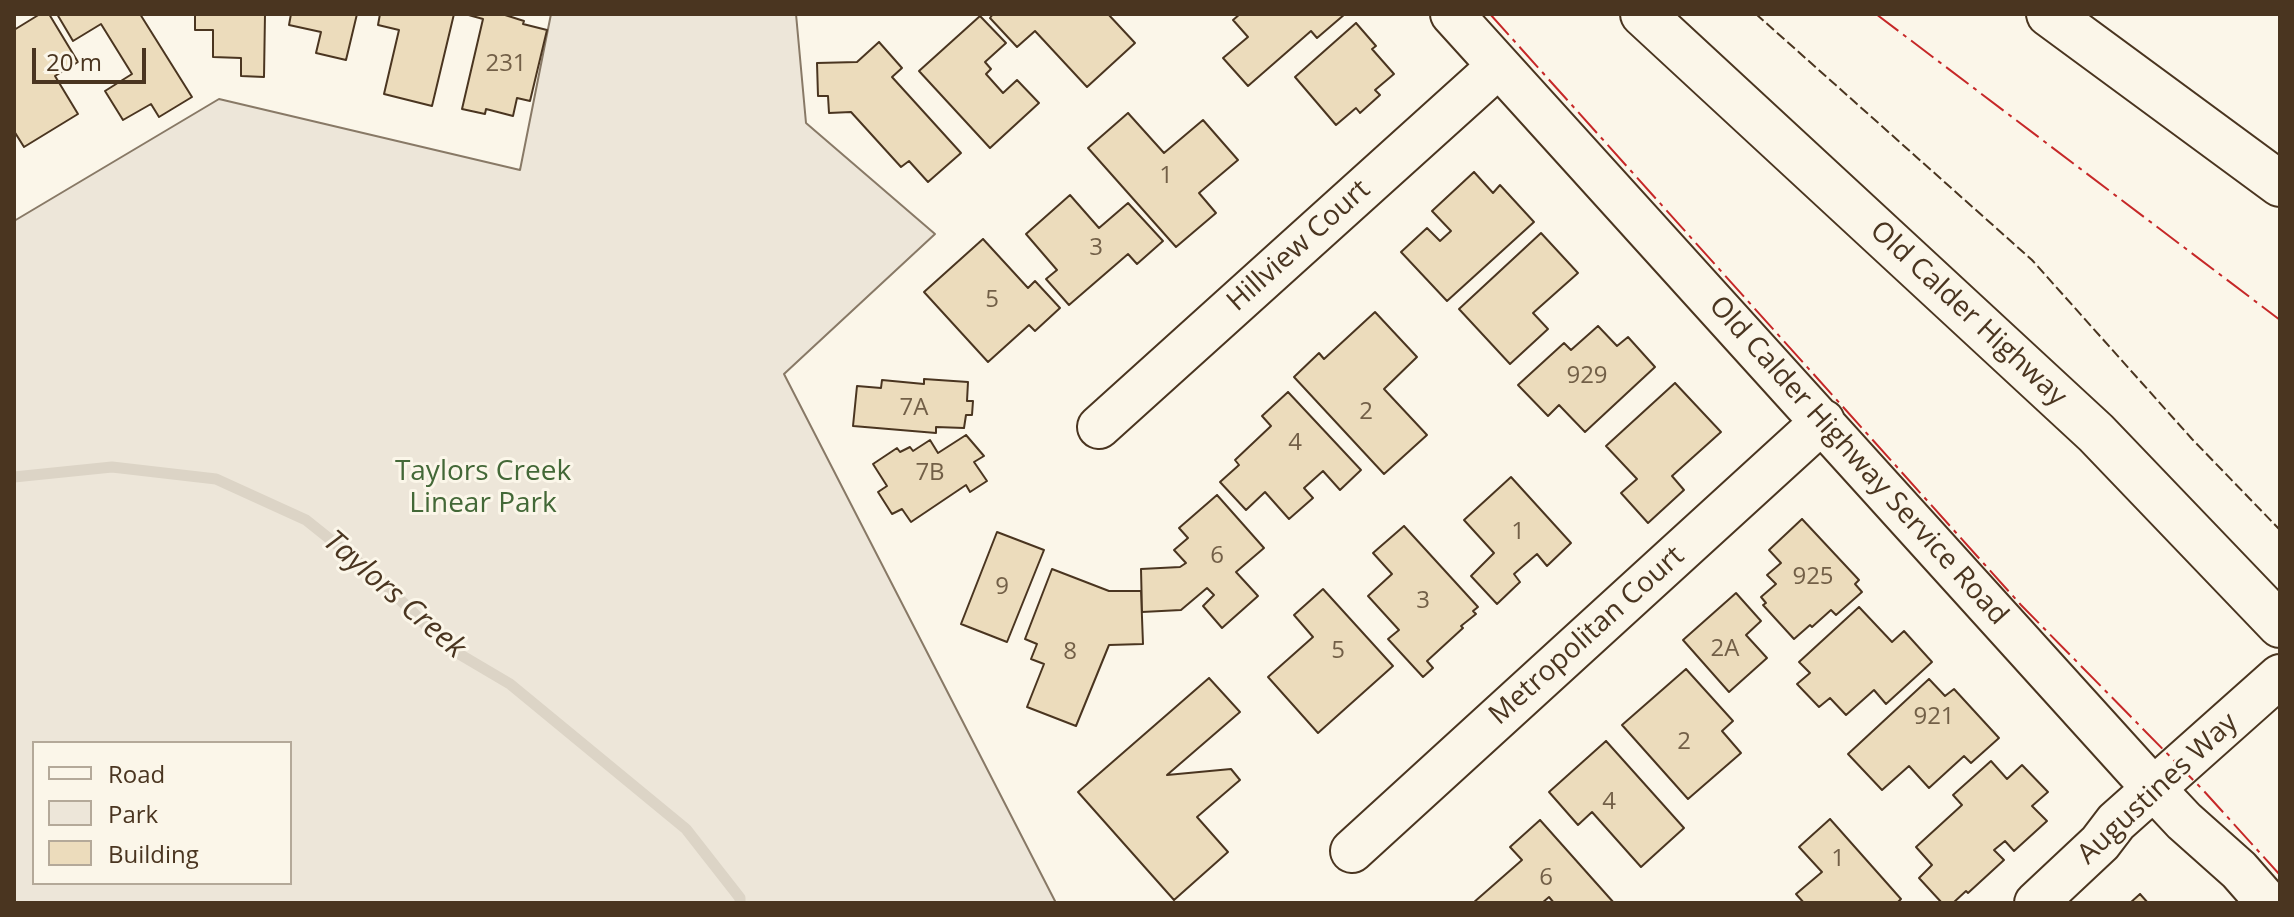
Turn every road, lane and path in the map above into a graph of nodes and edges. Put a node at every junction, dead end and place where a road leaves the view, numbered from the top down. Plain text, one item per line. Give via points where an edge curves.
1 (1452, 14) edge
2 (1643, 14) edge
3 (2049, 14) edge
4 (1499, 66) junction
5 (2280, 184) edge
6 (1823, 421) junction
7 (1099, 427) dead end
8 (2280, 625) edge
9 (2280, 676) edge
10 (2153, 788) junction
11 (1352, 851) dead end
12 (2036, 903) edge
13 (2268, 903) edge

1 - 4 street, Old Calder Highway Service Road
2 - 8 main road, Old Calder Highway via 2096,433
3 - 5 main road
4 - 6 street, Old Calder Highway Service Road
4 - 7 street, Hillview Court
6 - 10 street, Old Calder Highway Service Road
6 - 11 street, Metropolitan Court
9 - 10 street, Augustines Way
10 - 12 street, Augustines Way
10 - 13 street, Old Calder Highway Service Road

